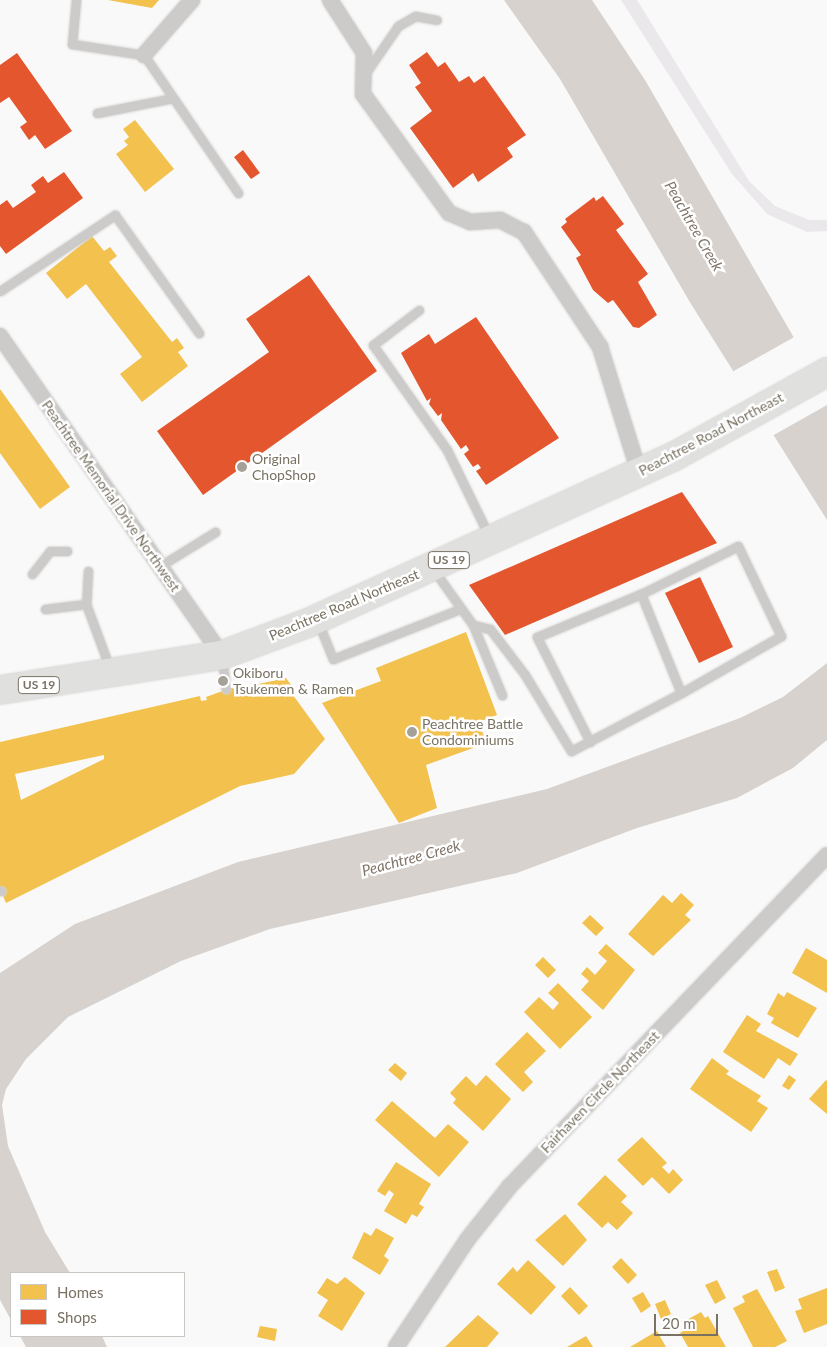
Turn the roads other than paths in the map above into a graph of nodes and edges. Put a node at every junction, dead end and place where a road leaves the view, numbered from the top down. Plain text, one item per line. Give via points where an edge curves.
1 (76, 0) edge
2 (192, 0) edge
3 (330, 0) edge
4 (437, 20) dead end
5 (144, 55) junction
6 (365, 74) junction
7 (174, 98) junction
8 (97, 113) dead end
9 (238, 193) dead end
10 (0, 290) edge
11 (419, 310) dead end
12 (199, 333) dead end
13 (0, 336) edge
14 (827, 372) edge
15 (640, 472) junction
16 (215, 532) dead end
17 (491, 540) junction
18 (68, 551) dead end
19 (160, 566) junction
20 (432, 568) junction
21 (88, 571) dead end
22 (32, 574) dead end
23 (641, 594) junction
24 (86, 604) junction
25 (46, 608) dead end
26 (460, 609) junction
27 (317, 619) junction
28 (473, 625) junction
29 (222, 655) junction
30 (111, 672) junction
31 (226, 689) dead end
32 (0, 690) edge
33 (682, 693) junction
34 (502, 695) dead end
35 (590, 742) junction
36 (827, 855) edge
37 (396, 1347) edge

1 - 5 lane via 72,44
2 - 5 street
3 - 6 street via 364,53
4 - 6 lane via 415,16 398,26
5 - 7 lane
6 - 15 street via 363,94 449,214 470,222 500,220 524,232 600,347
7 - 8 lane
7 - 9 lane
10 - 12 lane via 114,215
11 - 17 lane via 373,345 447,450
13 - 19 street, Peachtree Memorial Drive Northwest
14 - 15 highway, Peachtree Road Northeast / US 19
15 - 17 highway, Peachtree Road Northeast / US 19
16 - 19 lane
17 - 20 highway, Peachtree Road Northeast / US 19
18 - 22 lane via 50,551
19 - 29 street, Peachtree Memorial Drive Northwest
20 - 26 lane
20 - 27 highway, Peachtree Road Northeast / US 19
21 - 24 lane
23 - 33 lane
23 - 33 lane via 738,546 781,636
23 - 35 lane via 537,637
24 - 25 lane
24 - 30 lane
26 - 27 lane via 333,659
26 - 28 lane
27 - 29 highway, Peachtree Road Northeast / US 19
28 - 34 lane
28 - 35 lane via 490,629 525,675 571,751
29 - 30 highway, Peachtree Road Northeast / US 19
29 - 31 lane
30 - 32 highway, Peachtree Road Northeast / US 19
33 - 35 lane
36 - 37 street, Fairhaven Circle Northeast via 510,1186 467,1240

